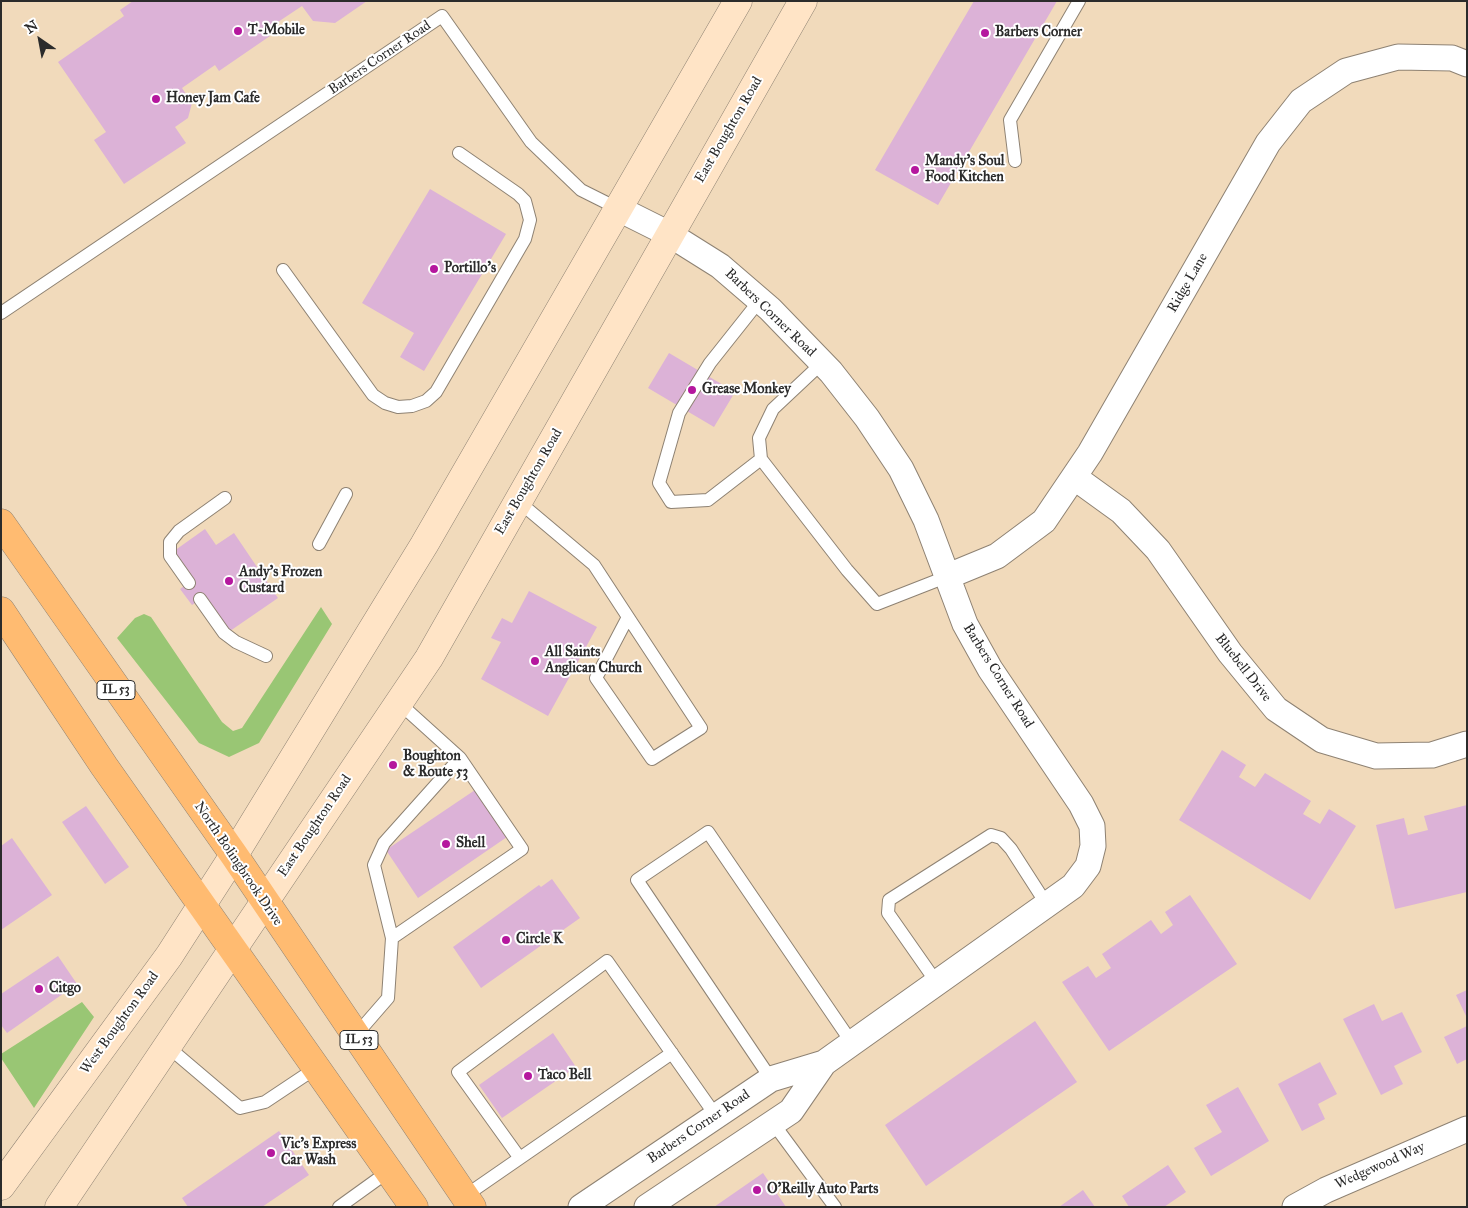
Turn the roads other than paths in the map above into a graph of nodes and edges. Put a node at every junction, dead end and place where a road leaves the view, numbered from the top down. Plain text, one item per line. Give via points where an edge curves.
1 (738, 1) edge
2 (803, 1) edge
3 (1079, 1) edge
4 (1467, 64) edge
5 (459, 153) dead end
6 (1015, 161) dead end
7 (617, 208) junction
8 (669, 234) junction
9 (283, 270) dead end
10 (760, 300) junction
11 (1, 313) edge
12 (822, 363) junction
13 (762, 458) junction
14 (1074, 477) junction
15 (346, 494) dead end
16 (225, 498) dead end
17 (518, 501) junction
18 (1, 523) edge
19 (319, 544) dead end
20 (946, 577) junction
21 (189, 583) dead end
22 (200, 599) dead end
23 (1, 611) edge
24 (628, 617) junction
25 (266, 656) dead end
26 (398, 702) junction
27 (1467, 744) edge
28 (460, 758) junction
29 (234, 855) junction
30 (264, 902) junction
31 (202, 905) junction
32 (1048, 905) junction
33 (392, 938) junction
34 (233, 949) junction
35 (937, 983) junction
36 (356, 1036) junction
37 (852, 1043) junction
38 (167, 1046) junction
39 (672, 1053) junction
40 (824, 1063) junction
41 (316, 1068) junction
42 (771, 1079) junction
43 (716, 1116) junction
44 (773, 1123) junction
45 (1467, 1129) edge
46 (519, 1157) junction
47 (389, 1171) junction
48 (1, 1186) edge
49 (469, 1201) edge
50 (344, 1206) edge
51 (58, 1207) edge
52 (414, 1207) edge
53 (581, 1207) edge
54 (647, 1207) edge
55 (835, 1207) edge
56 (1295, 1207) edge

1 - 7 main road
2 - 8 main road, East Boughton Road
3 - 6 lane via 1010,120
4 - 14 street, Ridge Lane via 1452,58 1398,56 1346,71 1301,101 1268,143
5 - 9 lane via 518,194 525,201 530,220 524,239 436,392 426,401 398,407 373,395
7 - 8 street, Barbers Corner Road
7 - 11 lane, Barbers Corner Road via 581,190 531,142 442,16
7 - 29 main road via 424,545
8 - 10 street, Barbers Corner Road via 720,266
8 - 17 main road, East Boughton Road
10 - 12 street, Barbers Corner Road
10 - 13 lane via 710,363 679,412 659,483 671,502 708,500
12 - 13 lane via 773,409 759,438
12 - 20 street, Barbers Corner Road via 867,418 901,469 926,520
13 - 20 lane via 847,570 877,604
14 - 20 street, Ridge Lane via 1044,521 997,556
14 - 27 street, Bluebell Drive via 1120,511 1158,550 1230,653 1276,709 1322,740 1376,756 1432,755
15 - 19 lane
16 - 21 lane via 178,531 170,542 170,556
17 - 24 lane via 594,564
17 - 26 main road, East Boughton Road via 428,658
18 - 29 main road, North Bolingbrook Drive / IL 53
20 - 32 street, Barbers Corner Road via 965,624 990,669 1082,804 1092,826 1093,846 1088,866 1073,886
22 - 25 lane via 224,633
23 - 31 main road
24 - 24 lane via 701,728 652,759 596,678
26 - 28 lane
26 - 30 main road, East Boughton Road
28 - 33 lane via 384,843 374,865
28 - 33 lane via 522,849
29 - 30 main road, North Bolingbrook Drive / IL 53
29 - 31 main road, West Boughton Road
30 - 34 main road, East Boughton Road
30 - 36 main road, North Bolingbrook Drive / IL 53
31 - 34 main road
31 - 48 main road, West Boughton Road via 170,956
32 - 35 street, Barbers Corner Road
32 - 35 lane via 1011,849 1002,838 991,835 889,900 888,913
33 - 36 lane via 388,998
34 - 38 main road
34 - 41 main road
35 - 37 street, Barbers Corner Road
36 - 49 main road, North Bolingbrook Drive / IL 53
37 - 40 street, Barbers Corner Road
37 - 42 lane via 708,832 637,880
38 - 41 lane via 240,1108 264,1102
38 - 51 main road
39 - 43 lane
39 - 46 lane
39 - 46 lane via 607,961 458,1072
40 - 42 street, Barbers Corner Road
40 - 44 street, Barbers Corner Road via 792,1111
41 - 47 main road
42 - 43 street, Barbers Corner Road
43 - 53 street, Barbers Corner Road
44 - 54 street, Barbers Corner Road
44 - 55 lane
45 - 56 street, Wedgewood Way via 1326,1190
46 - 49 lane
47 - 50 lane
47 - 52 main road

